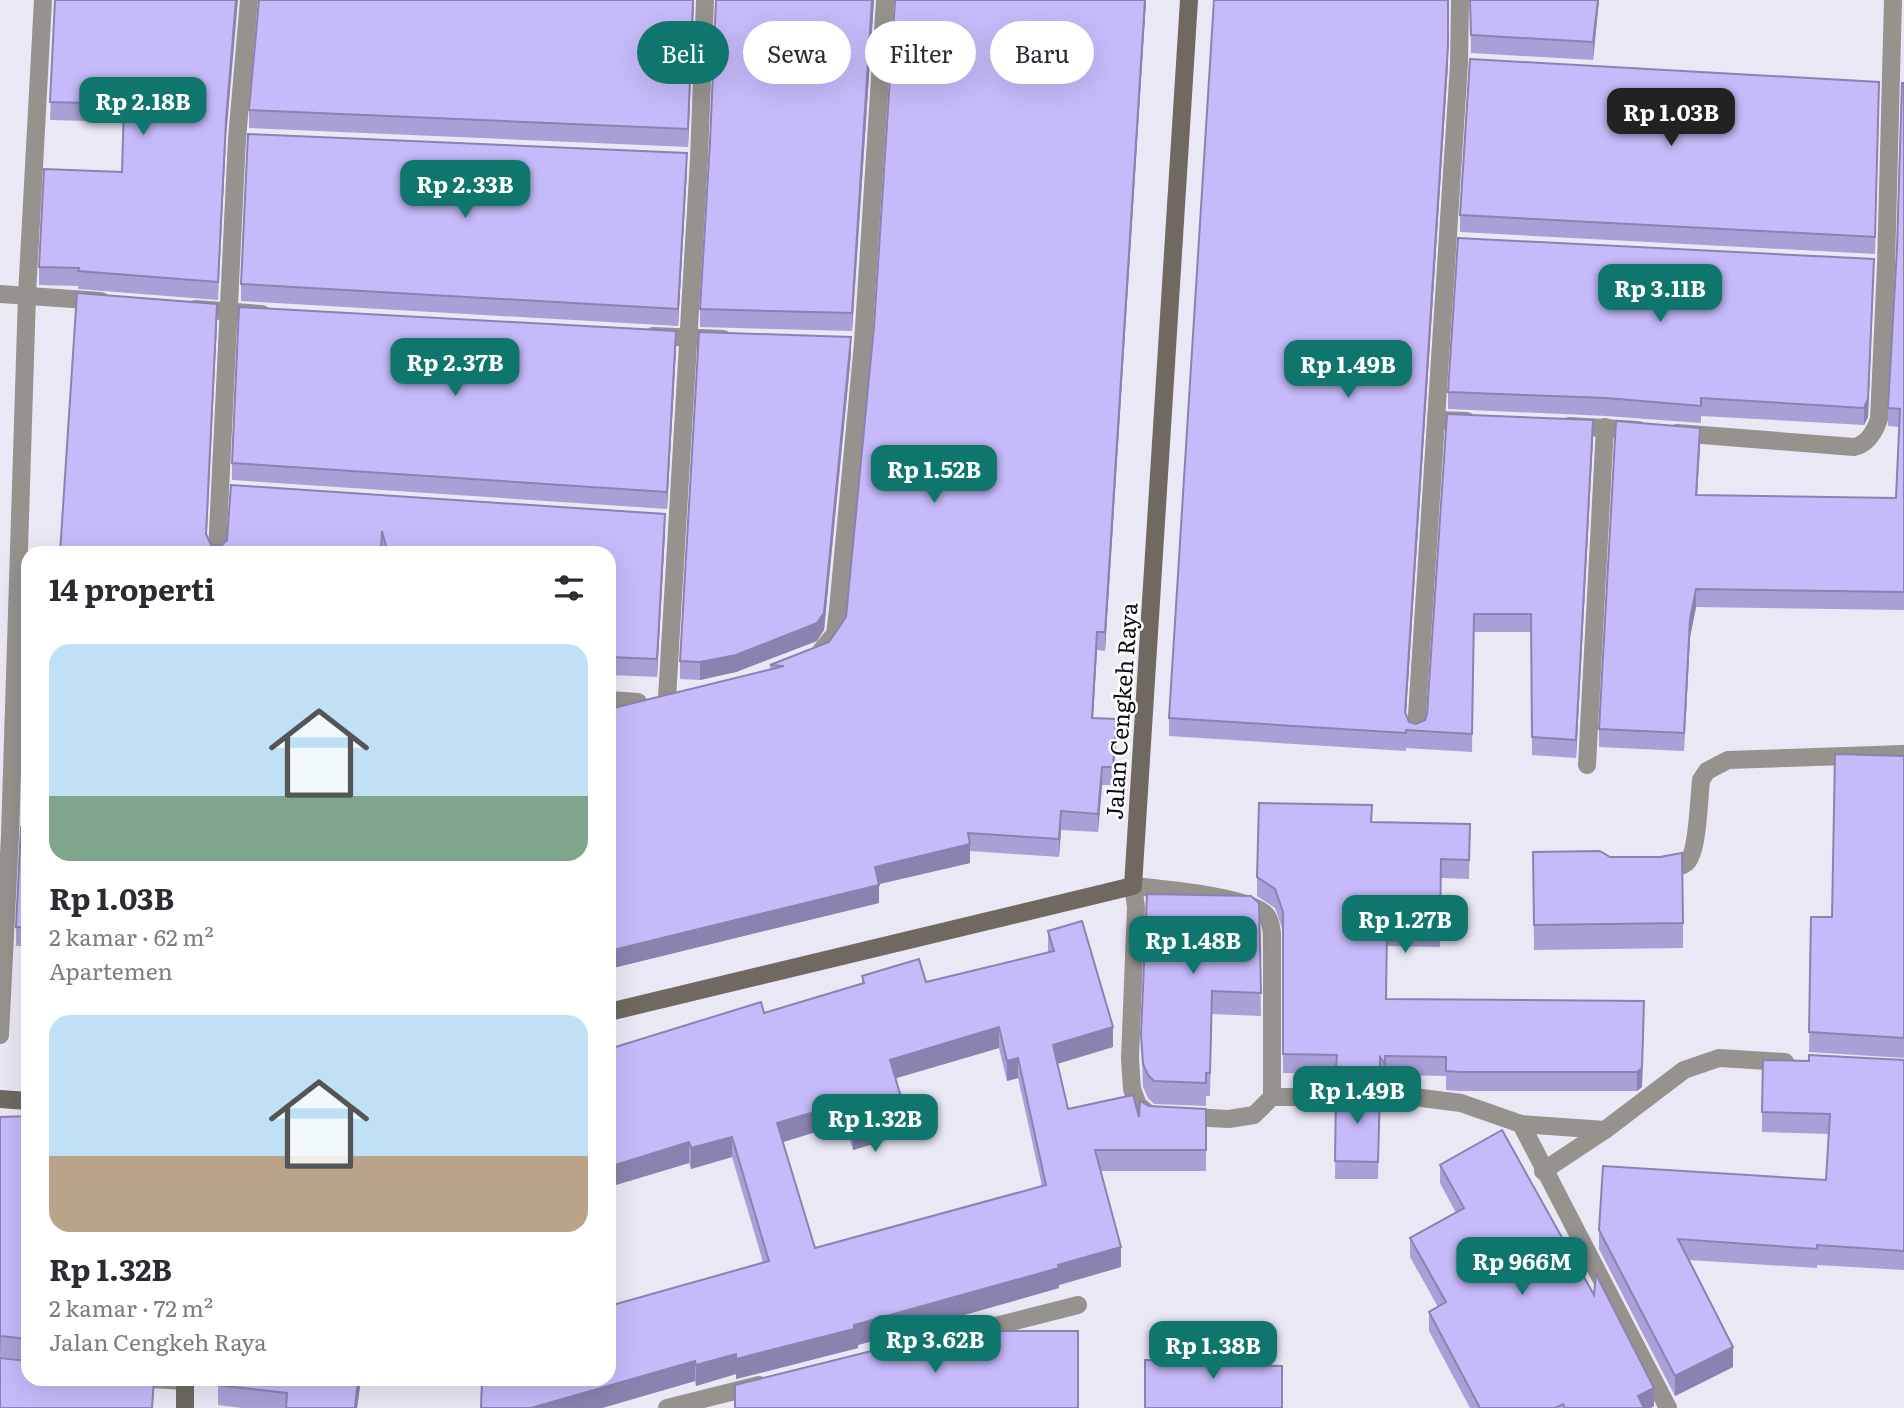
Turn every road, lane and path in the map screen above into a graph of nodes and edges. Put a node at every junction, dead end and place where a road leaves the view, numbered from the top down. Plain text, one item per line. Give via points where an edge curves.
1 (43, 0) edge
2 (249, 0) edge
3 (705, 0) edge
4 (885, 0) edge
5 (1189, 0) edge
6 (1460, 0) edge
7 (1892, 0) edge
8 (0, 294) edge
9 (27, 295) junction
10 (122, 303) edge
11 (176, 308) edge
12 (230, 312) junction
13 (285, 315) edge
14 (633, 335) edge
15 (688, 338) junction
16 (742, 340) edge
17 (1437, 420) junction
18 (1489, 422) edge
19 (1554, 425) edge
20 (1605, 427) junction
21 (218, 546) edge
22 (804, 659) edge
23 (616, 700) edge
24 (638, 702) junction
25 (616, 708) edge
26 (1416, 731) edge
27 (1904, 754) edge
28 (1587, 765) dead end
29 (5, 835) edge
30 (1646, 870) edge
31 (1133, 886) junction
32 (616, 1010) edge
33 (0, 1035) edge
34 (1798, 1063) edge
35 (1272, 1097) junction
36 (0, 1099) edge
37 (21, 1100) edge
38 (1521, 1124) junction
39 (1605, 1130) junction
40 (1543, 1171) junction
41 (1078, 1305) dead end
42 (933, 1342) edge
43 (773, 1381) edge
44 (185, 1386) edge
45 (185, 1408) edge
46 (667, 1408) edge
47 (1668, 1408) edge

1 - 9 street
2 - 12 street via 244,140
3 - 15 street via 692,159
4 - 22 street via 835,634 824,650
5 - 31 street, Jalan Cengkeh Raya
6 - 17 street via 1466,65
7 - 20 street via 1884,87 1879,419 1875,431 1854,447
8 - 9 street
9 - 10 street
9 - 29 street
11 - 12 street
12 - 13 street
12 - 21 street via 227,492
14 - 15 street
15 - 16 street
15 - 24 street via 670,521 673,697
17 - 18 street
17 - 26 street
19 - 20 street
20 - 28 street
23 - 24 street
24 - 25 street
27 - 30 street via 1728,760 1707,771 1701,780 1693,853 1687,863
29 - 33 street
31 - 32 street
31 - 35 street via 1246,903 1270,921
31 - 35 street via 1130,1058 1138,1105 1150,1115 1229,1119 1254,1115
34 - 39 street via 1719,1058 1684,1070
35 - 38 street via 1413,1097 1461,1103
36 - 37 street
38 - 39 street
38 - 40 street
39 - 40 street
40 - 47 street
41 - 42 street
43 - 46 street
44 - 45 street

